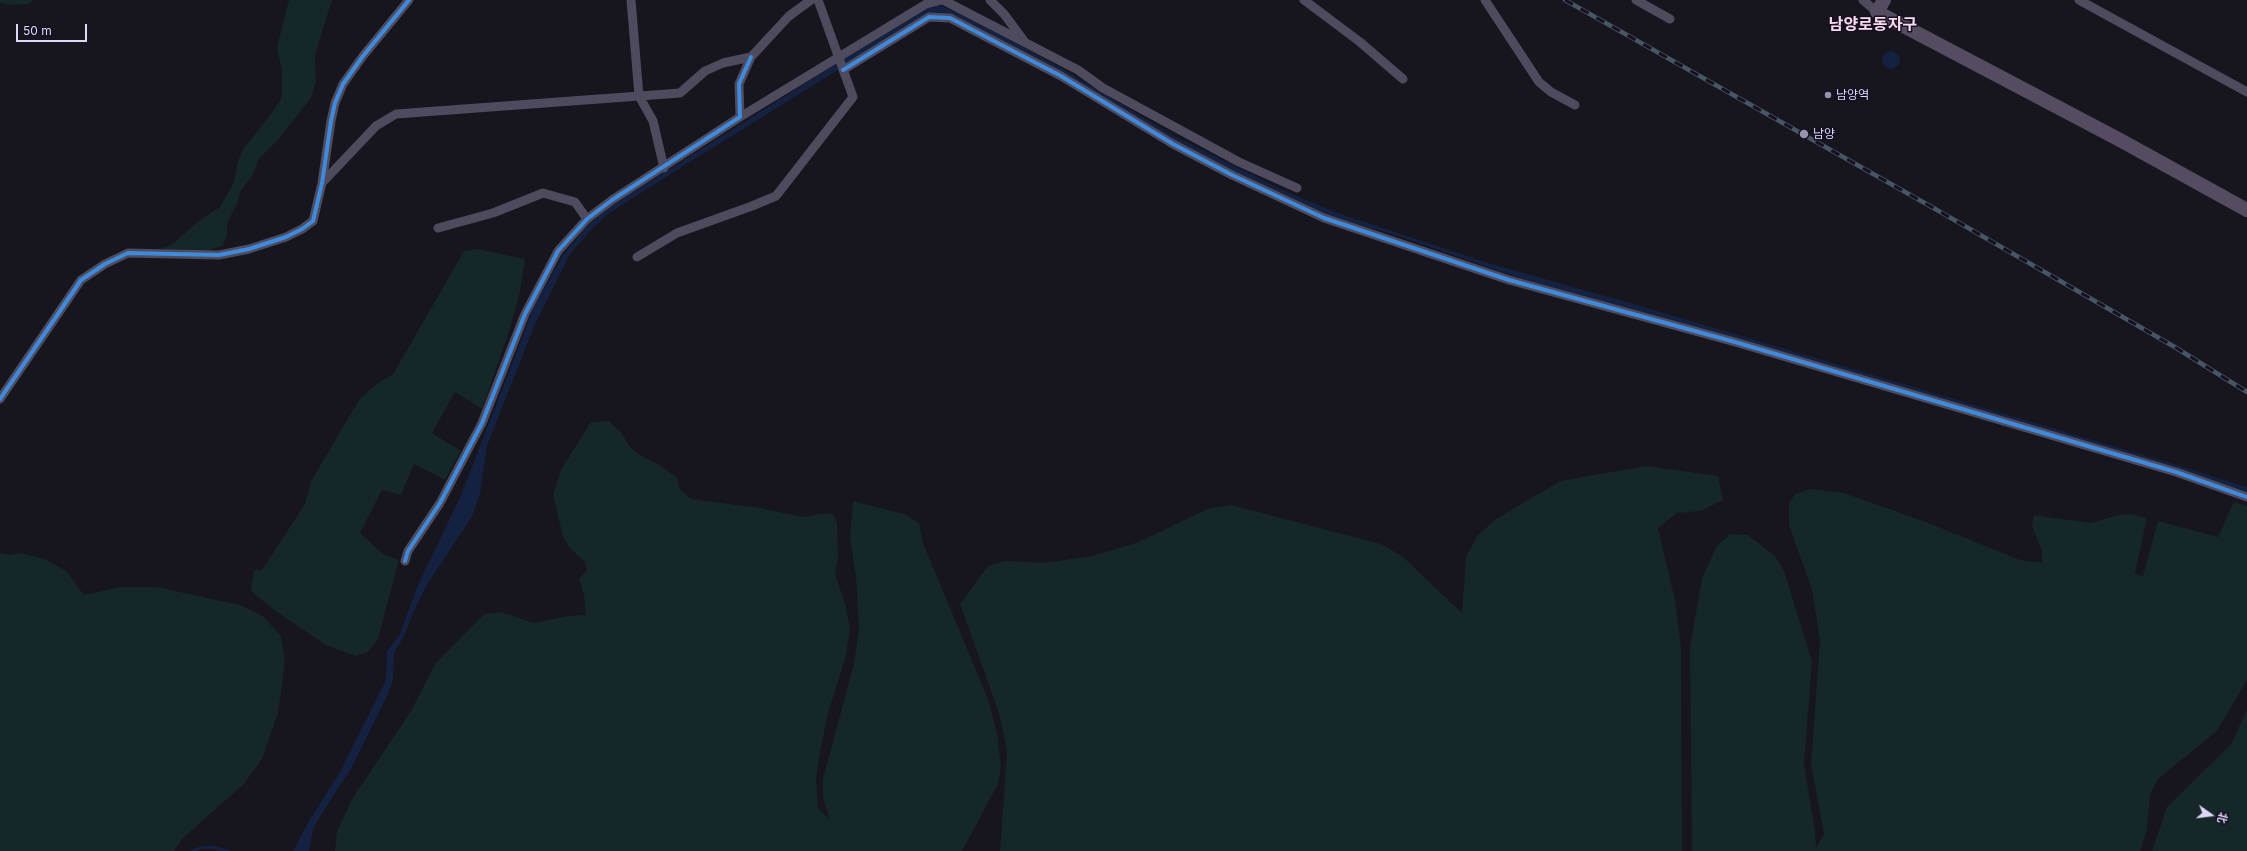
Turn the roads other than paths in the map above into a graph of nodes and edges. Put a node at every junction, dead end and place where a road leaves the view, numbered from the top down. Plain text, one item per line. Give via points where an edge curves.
1 (409, 0) edge
2 (631, 0) edge
3 (811, 0) edge
4 (818, 0) edge
5 (942, 0) edge
6 (990, 0) edge
7 (1304, 0) edge
8 (1486, 0) edge
9 (1636, 0) edge
10 (1863, 0) edge
11 (2079, 0) edge
12 (1881, 6) edge
13 (1670, 19) dead end
14 (1025, 42) junction
15 (751, 57) junction
16 (841, 65) junction
17 (1403, 79) dead end
18 (2247, 92) edge
19 (639, 96) junction
20 (1575, 105) dead end
21 (740, 117) junction
22 (664, 168) junction
23 (322, 182) junction
24 (1297, 188) dead end
25 (2247, 210) edge
26 (587, 219) junction
27 (438, 228) dead end
28 (637, 257) dead end
29 (0, 399) edge
30 (2247, 497) edge
31 (405, 562) dead end

1 - 23 street via 343,84 331,120
2 - 19 street
3 - 15 street via 789,16
4 - 16 street
5 - 14 street
5 - 16 street via 926,4
6 - 14 street
7 - 17 street via 1360,42
8 - 20 street via 1539,82
9 - 13 street
10 - 12 street
11 - 18 street
12 - 25 main road
14 - 24 street via 1239,162
15 - 19 street via 723,63 705,71 680,93
15 - 21 street via 739,84
16 - 21 street
16 - 28 street via 853,97 776,196 677,233
16 - 30 street via 929,17 950,18 1061,76 1173,144 1225,172 1324,218 1509,280 1750,346 2176,472
19 - 22 street via 653,121
19 - 23 street via 396,114 376,126
21 - 22 street
22 - 26 street via 612,200
23 - 29 street via 313,221 286,236 249,249 219,255 128,253 81,280
26 - 27 street via 575,202 543,193 493,213
26 - 31 street via 558,251 539,285 517,333 482,423 440,503 408,551

